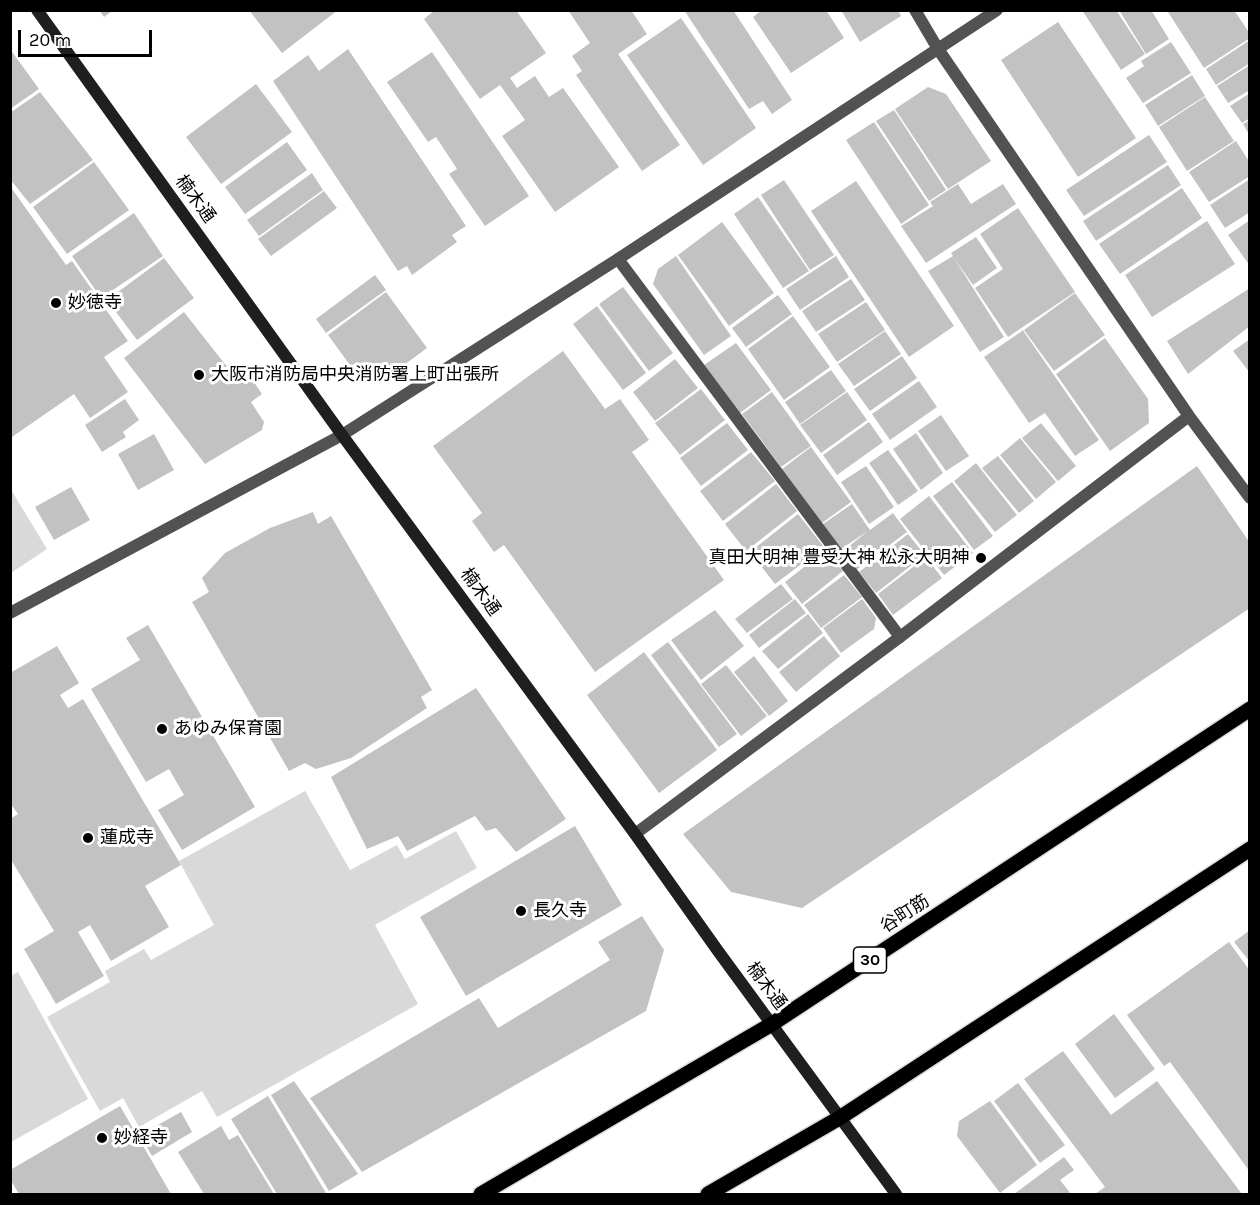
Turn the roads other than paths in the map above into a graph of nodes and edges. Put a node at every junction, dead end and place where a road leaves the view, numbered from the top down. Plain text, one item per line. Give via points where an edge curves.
1 (37, 10) edge
2 (915, 10) edge
3 (997, 10) edge
4 (938, 49) junction
5 (618, 259) junction
6 (1189, 416) junction
7 (342, 435) junction
8 (1250, 498) edge
9 (10, 613) edge
10 (900, 637) junction
11 (1250, 710) edge
12 (635, 834) junction
13 (1250, 849) edge
14 (772, 1024) junction
15 (841, 1117) junction
16 (481, 1194) edge
17 (708, 1194) edge
18 (896, 1194) edge

1 - 7 street, 楠木通
2 - 4 street
3 - 4 street
4 - 5 street
4 - 6 street
5 - 7 street
5 - 10 street
6 - 8 street
6 - 10 street
7 - 9 street
7 - 12 street, 楠木通
10 - 12 street
11 - 14 main road, 谷町筋 / 30
12 - 14 street, 楠木通
13 - 15 main road
14 - 15 street, 楠木通
14 - 16 main road, 谷町筋 / 30
15 - 17 main road
15 - 18 street, 楠木通

